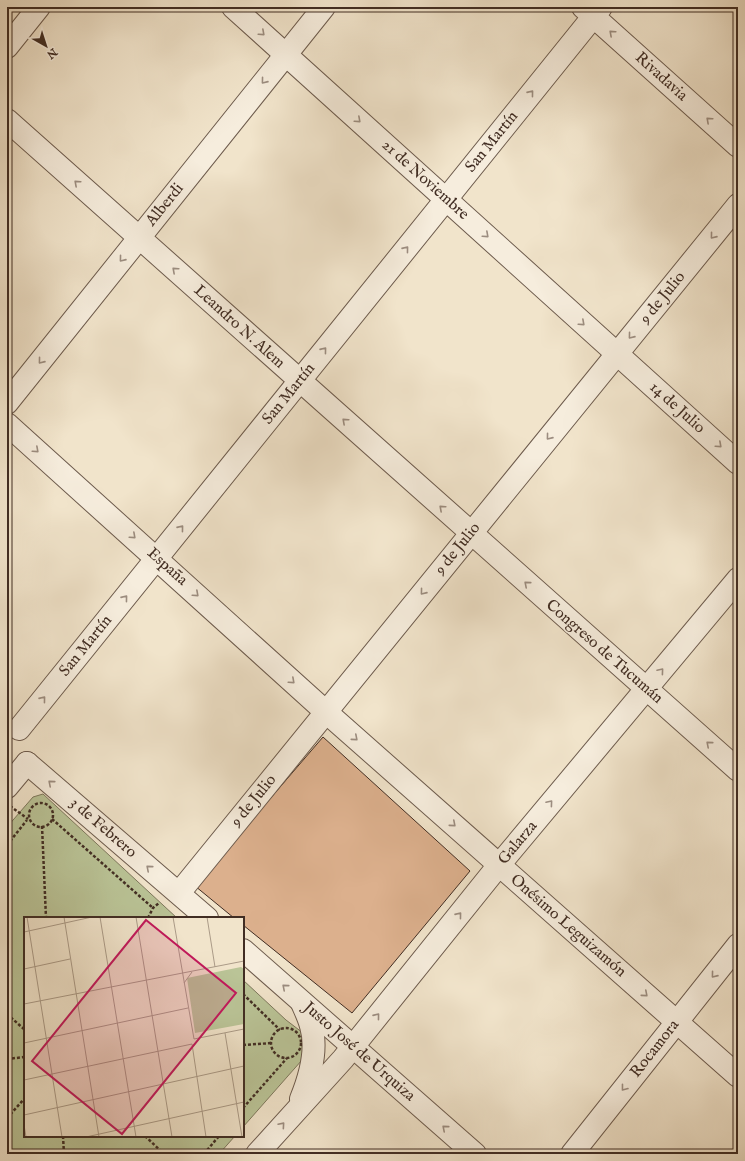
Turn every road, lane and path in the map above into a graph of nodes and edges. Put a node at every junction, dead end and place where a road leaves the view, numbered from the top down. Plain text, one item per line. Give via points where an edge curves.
1 (39, 7) edge
2 (233, 7) edge
3 (324, 7) edge
4 (592, 10) edge
5 (7, 47) edge
6 (285, 55) junction
7 (7, 120) edge
8 (738, 146) edge
9 (446, 198) junction
10 (738, 205) edge
11 (139, 238) junction
12 (617, 354) junction
13 (300, 380) junction
14 (7, 403) edge
15 (7, 424) edge
16 (738, 463) edge
17 (471, 534) junction
18 (157, 558) junction
19 (738, 579) edge
20 (646, 689) junction
21 (326, 712) junction
22 (13, 724) edge
23 (27, 763) junction
24 (738, 770) edge
25 (7, 787) edge
26 (7, 803) edge
27 (29, 819) junction
28 (52, 819) junction
29 (42, 826) junction
30 (7, 845) edge
31 (499, 865) junction
32 (179, 893) junction
33 (153, 908) dead end
34 (46, 917) edge
35 (206, 917) edge
36 (738, 945) edge
37 (244, 951) edge
38 (244, 995) edge
39 (302, 1002) junction
40 (7, 1014) edge
41 (677, 1022) junction
42 (24, 1029) edge
43 (280, 1030) junction
44 (272, 1043) junction
45 (244, 1045) edge
46 (353, 1046) junction
47 (24, 1057) edge
48 (287, 1058) junction
49 (7, 1060) edge
50 (738, 1076) edge
51 (24, 1099) edge
52 (244, 1107) edge
53 (298, 1107) junction
54 (7, 1118) edge
55 (63, 1137) edge
56 (146, 1137) edge
57 (218, 1137) edge
58 (64, 1154) edge
59 (164, 1154) edge
60 (204, 1154) edge
61 (256, 1154) edge
62 (475, 1154) edge
63 (572, 1154) edge

1 - 5 street
2 -> 6 street, 21 de Noviembre
3 - 6 street, Alberdi
8 -> 4 street, Rivadavia
9 -> 4 street, San Martín
6 -> 9 street, 21 de Noviembre
6 -> 11 street, Alberdi
11 -> 7 street, Leandro N. Alem
9 -> 12 street, 21 de Noviembre
13 -> 9 street, San Martín
10 -> 12 street, 9 de Julio
13 -> 11 street, Leandro N. Alem
11 -> 14 street, Alberdi
12 -> 16 street, 14 de Julio
12 -> 17 street, 9 de Julio
17 -> 13 street, Leandro N. Alem
18 -> 13 street, San Martín
15 -> 18 street, España
20 -> 17 street, Congreso de Tucumán
17 -> 21 street, 9 de Julio
18 -> 21 street, España
22 -> 18 street, San Martín
20 -> 19 street, Galarza
24 -> 20 street, Congreso de Tucumán
31 -> 20 street, Galarza
21 -> 31 street, Onésimo Leguizamón
21 - 32 street, 9 de Julio
22 - 23 street, San Martín
23 - 25 street
32 -> 23 street, 3 de Febrero
26 - 27 path
27 - 28 path via 34,806 46,803 51,807
27 - 29 path
27 - 30 path
28 - 29 path
28 - 33 path
29 - 34 path
31 -> 41 street, Onésimo Leguizamón
46 -> 31 street, Galarza
32 - 35 street
36 -> 41 street, Rocamora
39 -> 37 street, Justo José de Urquiza
38 - 43 path
39 - 46 street, Justo José de Urquiza
39 - 53 street, Galarza via 312,1027 314,1047 307,1083
40 - 42 path
41 - 50 street, Onésimo Leguizamón
41 -> 63 street, Rocamora
43 - 44 path via 272,1038
43 - 48 path via 286,1027 295,1030 300,1037 301,1047 296,1054
44 - 45 path
44 - 48 path via 272,1048 278,1055
46 - 53 street, Galarza
62 -> 46 street, Justo José de Urquiza
47 - 49 path
48 - 52 path
51 - 54 path
61 -> 53 street, Galarza
55 - 58 path
56 - 59 path
57 - 60 path

